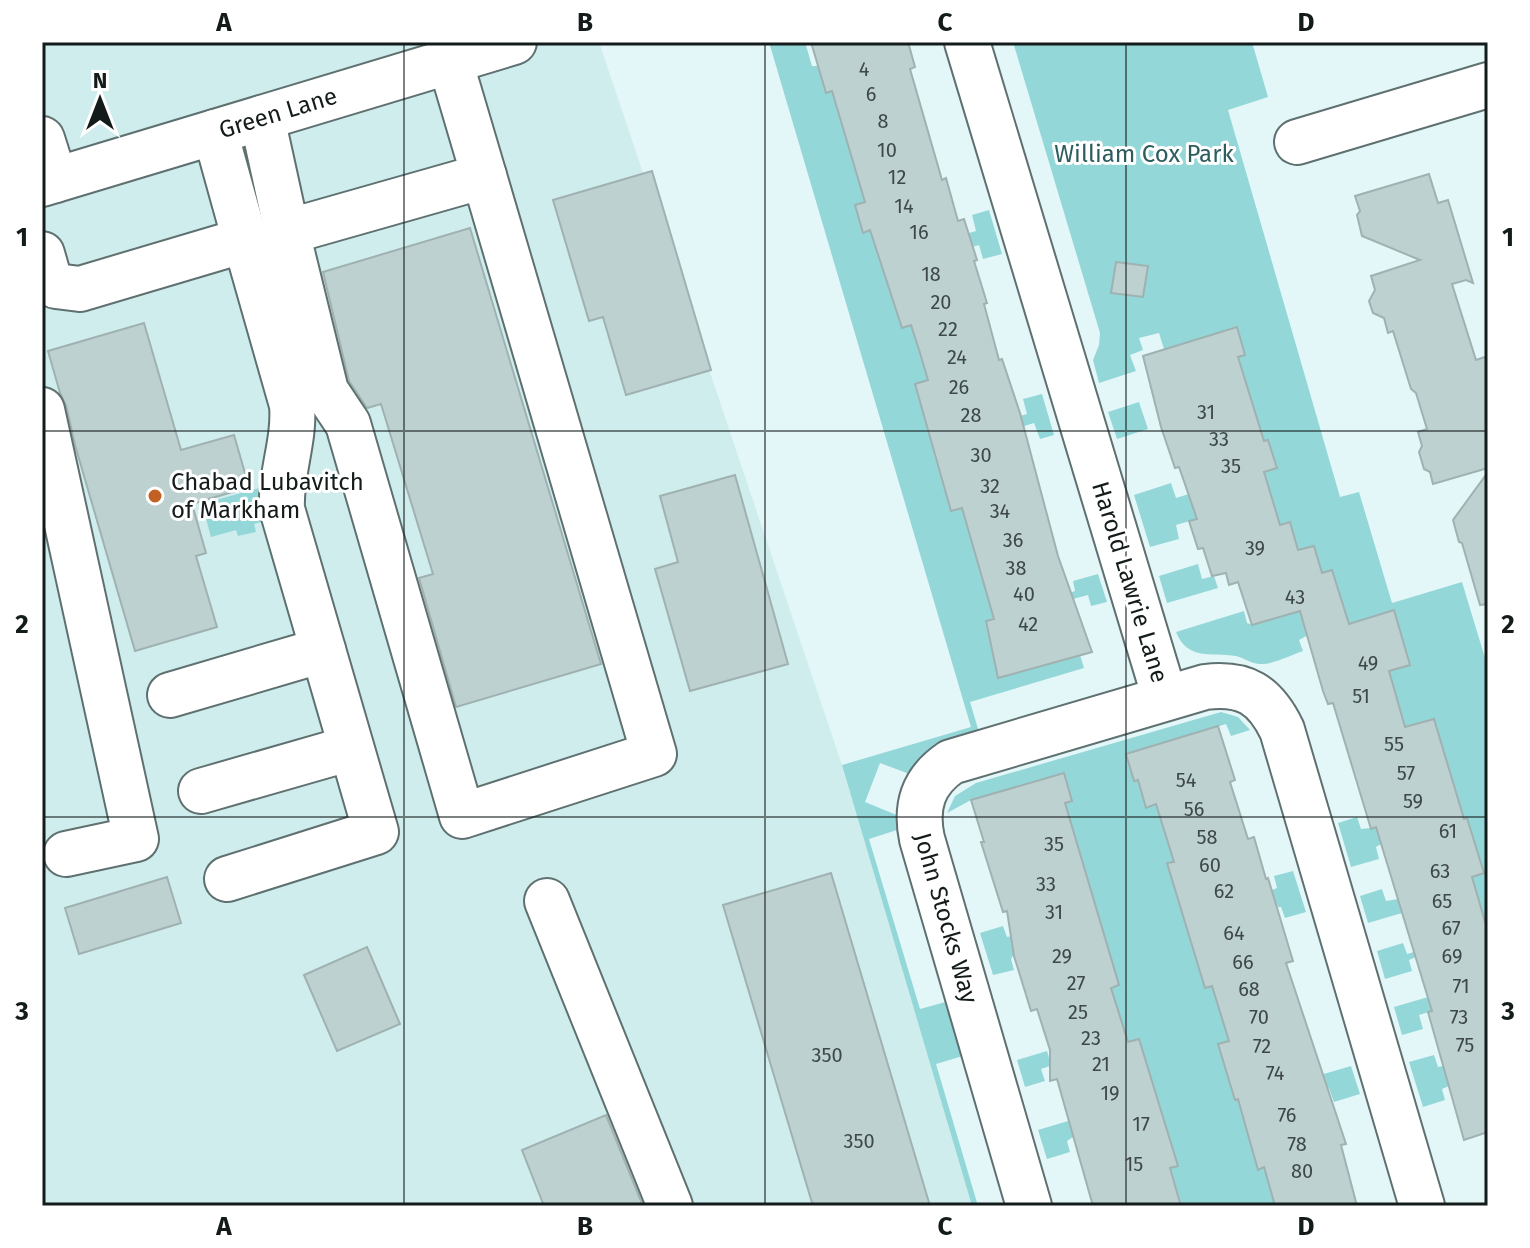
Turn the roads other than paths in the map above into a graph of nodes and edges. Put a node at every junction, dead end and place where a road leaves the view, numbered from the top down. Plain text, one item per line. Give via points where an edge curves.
1 (514, 42) edge
2 (967, 42) edge
3 (450, 61) junction
4 (1488, 85) edge
5 (262, 118) junction
6 (215, 132) junction
7 (42, 139) edge
8 (1297, 142) dead end
9 (484, 176) junction
10 (49, 182) edge
11 (287, 232) junction
12 (245, 240) junction
13 (42, 254) edge
14 (42, 410) edge
15 (323, 650) junction
16 (170, 695) dead end
17 (1165, 698) junction
18 (351, 748) junction
19 (201, 791) dead end
20 (66, 854) dead end
21 (227, 879) dead end
22 (547, 901) dead end
23 (670, 1206) edge
24 (1029, 1206) edge
25 (1422, 1206) edge

1 - 3 street, Green Lane
2 - 17 street, Harold Lawrie Lane
3 - 5 street, Green Lane
3 - 9 street
4 - 8 street
5 - 6 street, Green Lane
5 - 11 street
6 - 10 street, Green Lane
6 - 12 street
7 - 10 street
9 - 11 street
9 - 11 street via 654,754 462,816 348,424 326,391
12 - 13 street via 80,289 56,286
12 - 15 street via 292,405 282,509
14 - 20 street via 136,839
15 - 16 street
15 - 18 street
17 - 24 street, John Stocks Way via 951,762 931,778 920,802 922,839
17 - 25 street, Harold Lawrie Lane via 1205,687 1236,687 1257,696 1278,721
18 - 19 street
18 - 21 street via 376,832
22 - 23 street

